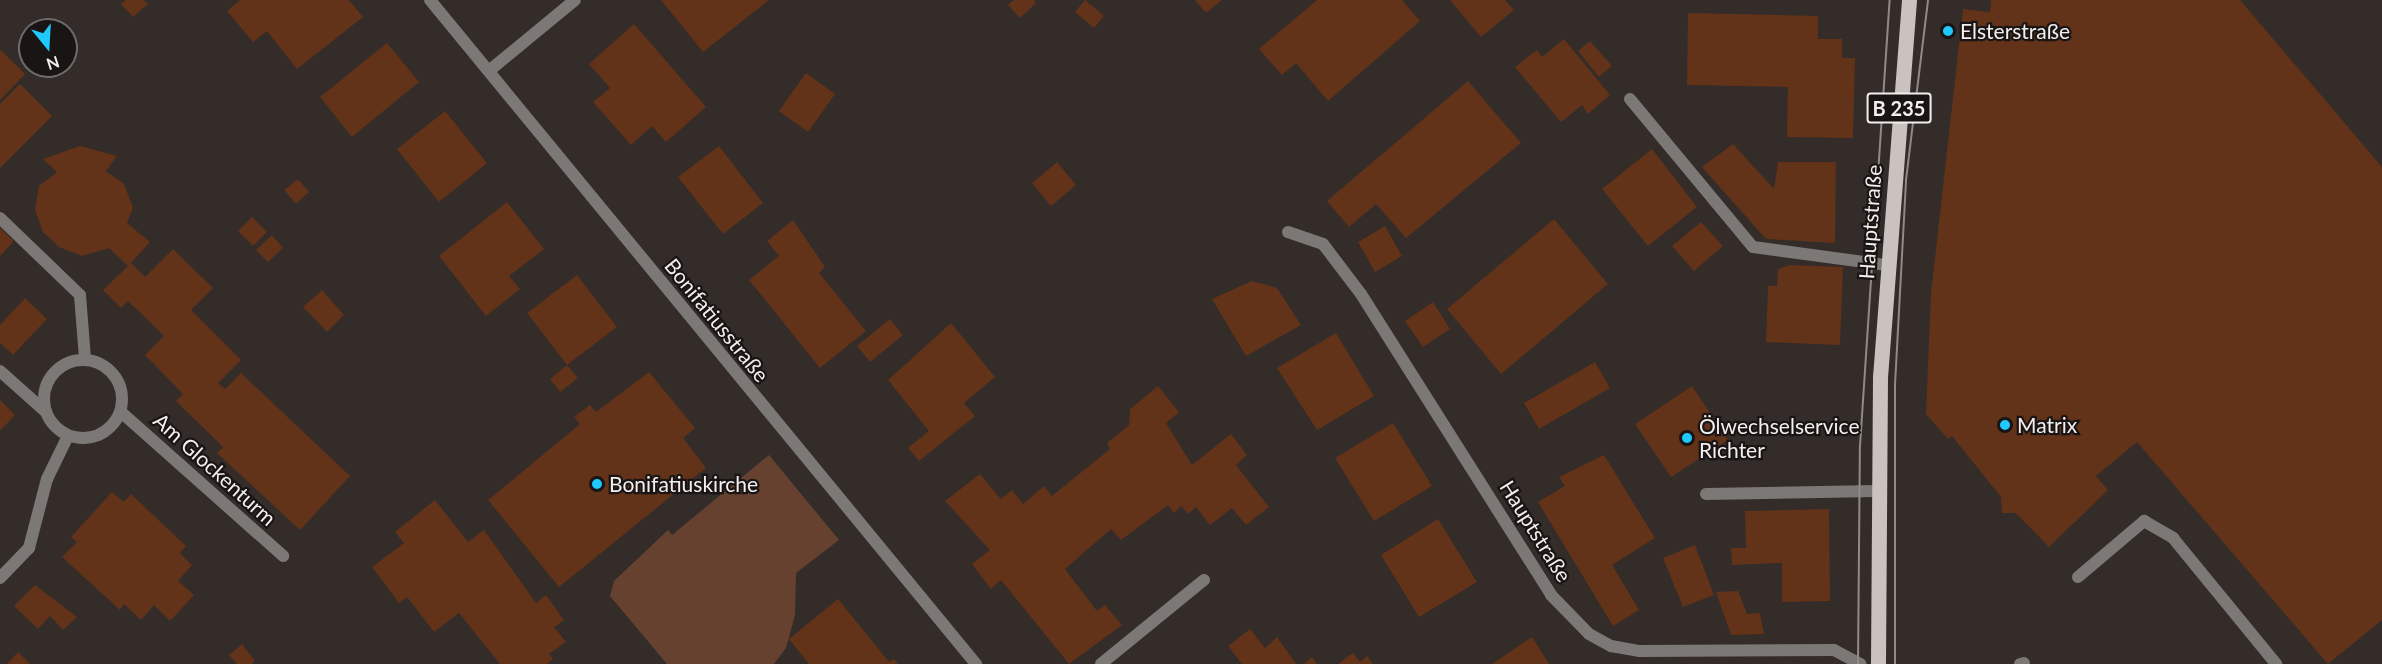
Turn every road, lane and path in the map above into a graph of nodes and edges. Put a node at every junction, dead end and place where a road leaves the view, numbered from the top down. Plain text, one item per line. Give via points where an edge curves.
1 (430, 0) edge
2 (575, 0) edge
3 (1909, 0) edge
4 (490, 70) junction
5 (1630, 99) dead end
6 (0, 218) edge
7 (1287, 232) dead end
8 (1887, 265) junction
9 (85, 359) junction
10 (0, 371) edge
11 (45, 412) junction
12 (121, 412) junction
13 (68, 436) junction
14 (1876, 491) junction
15 (1706, 494) dead end
16 (283, 556) dead end
17 (2078, 577) dead end
18 (0, 578) edge
19 (1204, 580) dead end
20 (976, 664) edge
21 (1101, 664) edge
22 (1860, 664) edge
23 (1878, 664) edge
24 (2276, 664) edge

1 - 4 street, Bonifatiusstraße
2 - 4 street
3 - 8 main road, Hauptstraße / B 235
4 - 20 street, Bonifatiusstraße
5 - 8 street via 1753,247
6 - 9 street via 80,295
7 - 22 street, Hauptstraße via 1323,244 1362,294 1551,595 1589,634 1611,646 1639,651 1834,650
8 - 14 main road, Hauptstraße / B 235
9 - 11 street via 66,363 49,378
9 - 12 street, Am Glockenturm via 112,372 122,391
10 - 11 street
11 - 13 street
12 - 13 street, Am Glockenturm via 104,433 84,439
12 - 16 street, Am Glockenturm
13 - 18 street via 47,479 29,548
14 - 15 street
14 - 23 main road, Hauptstraße / B 235
17 - 24 street via 2145,521 2173,538
19 - 21 street

